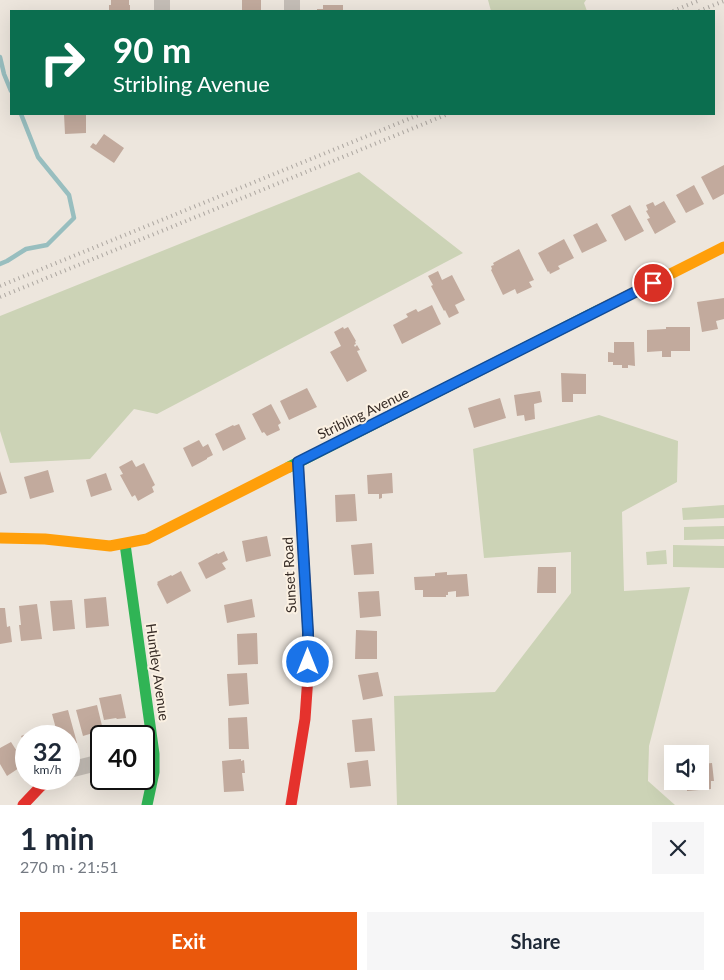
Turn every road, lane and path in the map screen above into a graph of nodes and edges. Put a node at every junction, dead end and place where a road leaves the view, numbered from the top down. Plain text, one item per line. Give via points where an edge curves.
1 (724, 247) edge
2 (298, 462) junction
3 (0, 538) edge
4 (125, 544) junction
5 (146, 725) edge
6 (37, 790) edge
7 (150, 790) edge
8 (23, 805) edge
9 (147, 805) edge
10 (291, 805) edge

1 - 2 street, Stribling Avenue
2 - 4 street, Stribling Avenue via 147,539
2 - 10 street, Sunset Road via 308,676 305,720
3 - 4 street, Stribling Avenue via 110,546
4 - 5 street, Huntley Avenue
6 - 8 street
7 - 9 street, Huntley Avenue

